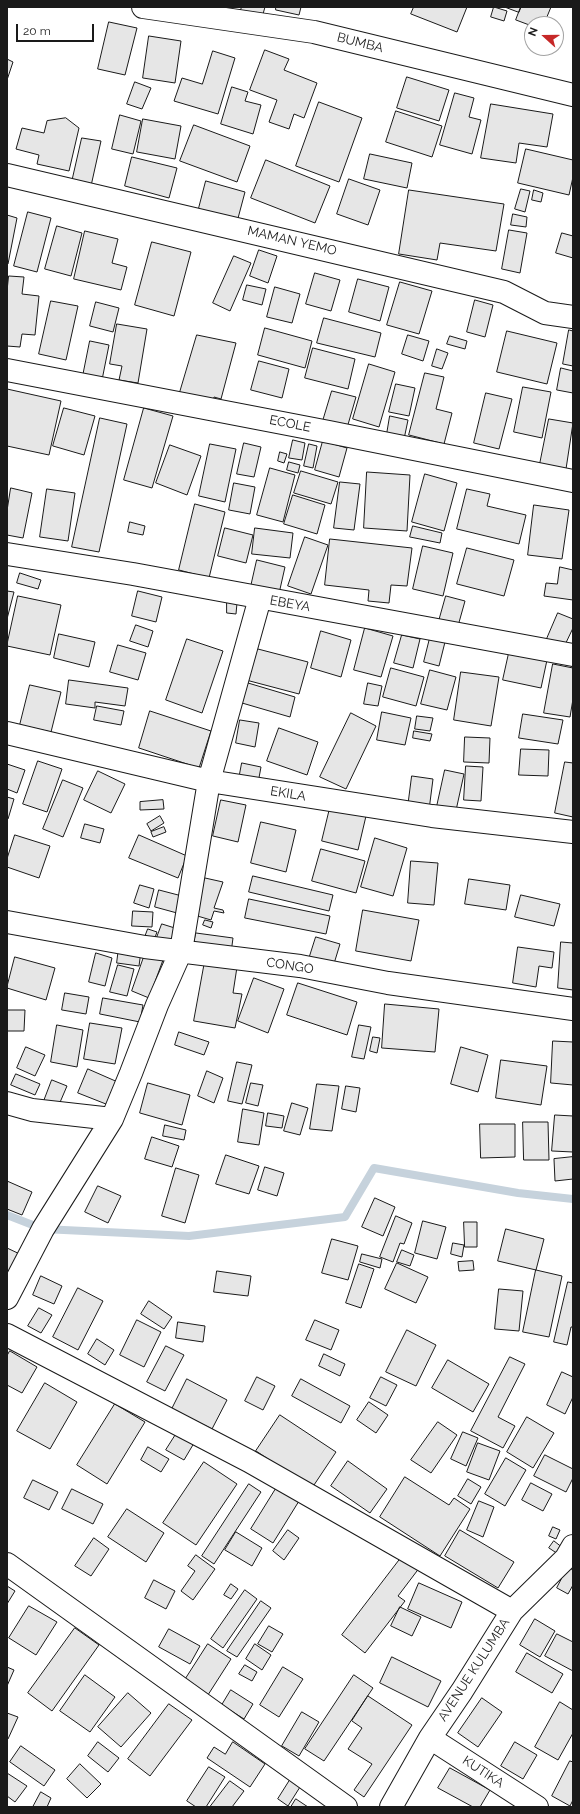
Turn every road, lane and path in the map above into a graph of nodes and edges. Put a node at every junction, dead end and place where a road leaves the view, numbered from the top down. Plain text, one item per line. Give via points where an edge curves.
1 (143, 7) edge
2 (573, 95) edge
3 (7, 175) edge
4 (573, 317) edge
5 (7, 370) edge
6 (573, 481) edge
7 (7, 554) edge
8 (260, 598) junction
9 (573, 655) edge
10 (7, 733) edge
11 (209, 781) junction
12 (573, 832) edge
13 (7, 922) edge
14 (181, 951) junction
15 (573, 1009) edge
16 (7, 1103) edge
17 (112, 1119) junction
18 (7, 1298) edge
19 (7, 1335) edge
20 (571, 1555) edge
21 (7, 1564) edge
22 (512, 1611) junction
23 (430, 1738) junction
24 (346, 1807) edge
25 (391, 1807) edge
26 (537, 1807) edge

1 - 2 street, BUMBA via 314,32
3 - 4 street, MAMAN YEMO via 504,292 546,314
5 - 6 street, ECOLE
7 - 8 street, EBEYA
8 - 9 street, EBEYA
8 - 11 street
10 - 11 street, EKILA
11 - 12 street, EKILA via 432,816
11 - 14 street
13 - 14 street, CONGO
14 - 15 street, CONGO via 300,966 388,983
14 - 17 street
16 - 17 street via 32,1110
17 - 18 street via 43,1229
19 - 22 street via 249,1461
20 - 22 street, AVENUE KULUMBA
21 - 24 street
22 - 23 street, AVENUE KULUMBA
23 - 25 street, AVENUE KULUMBA
23 - 26 street, KUTIKA

